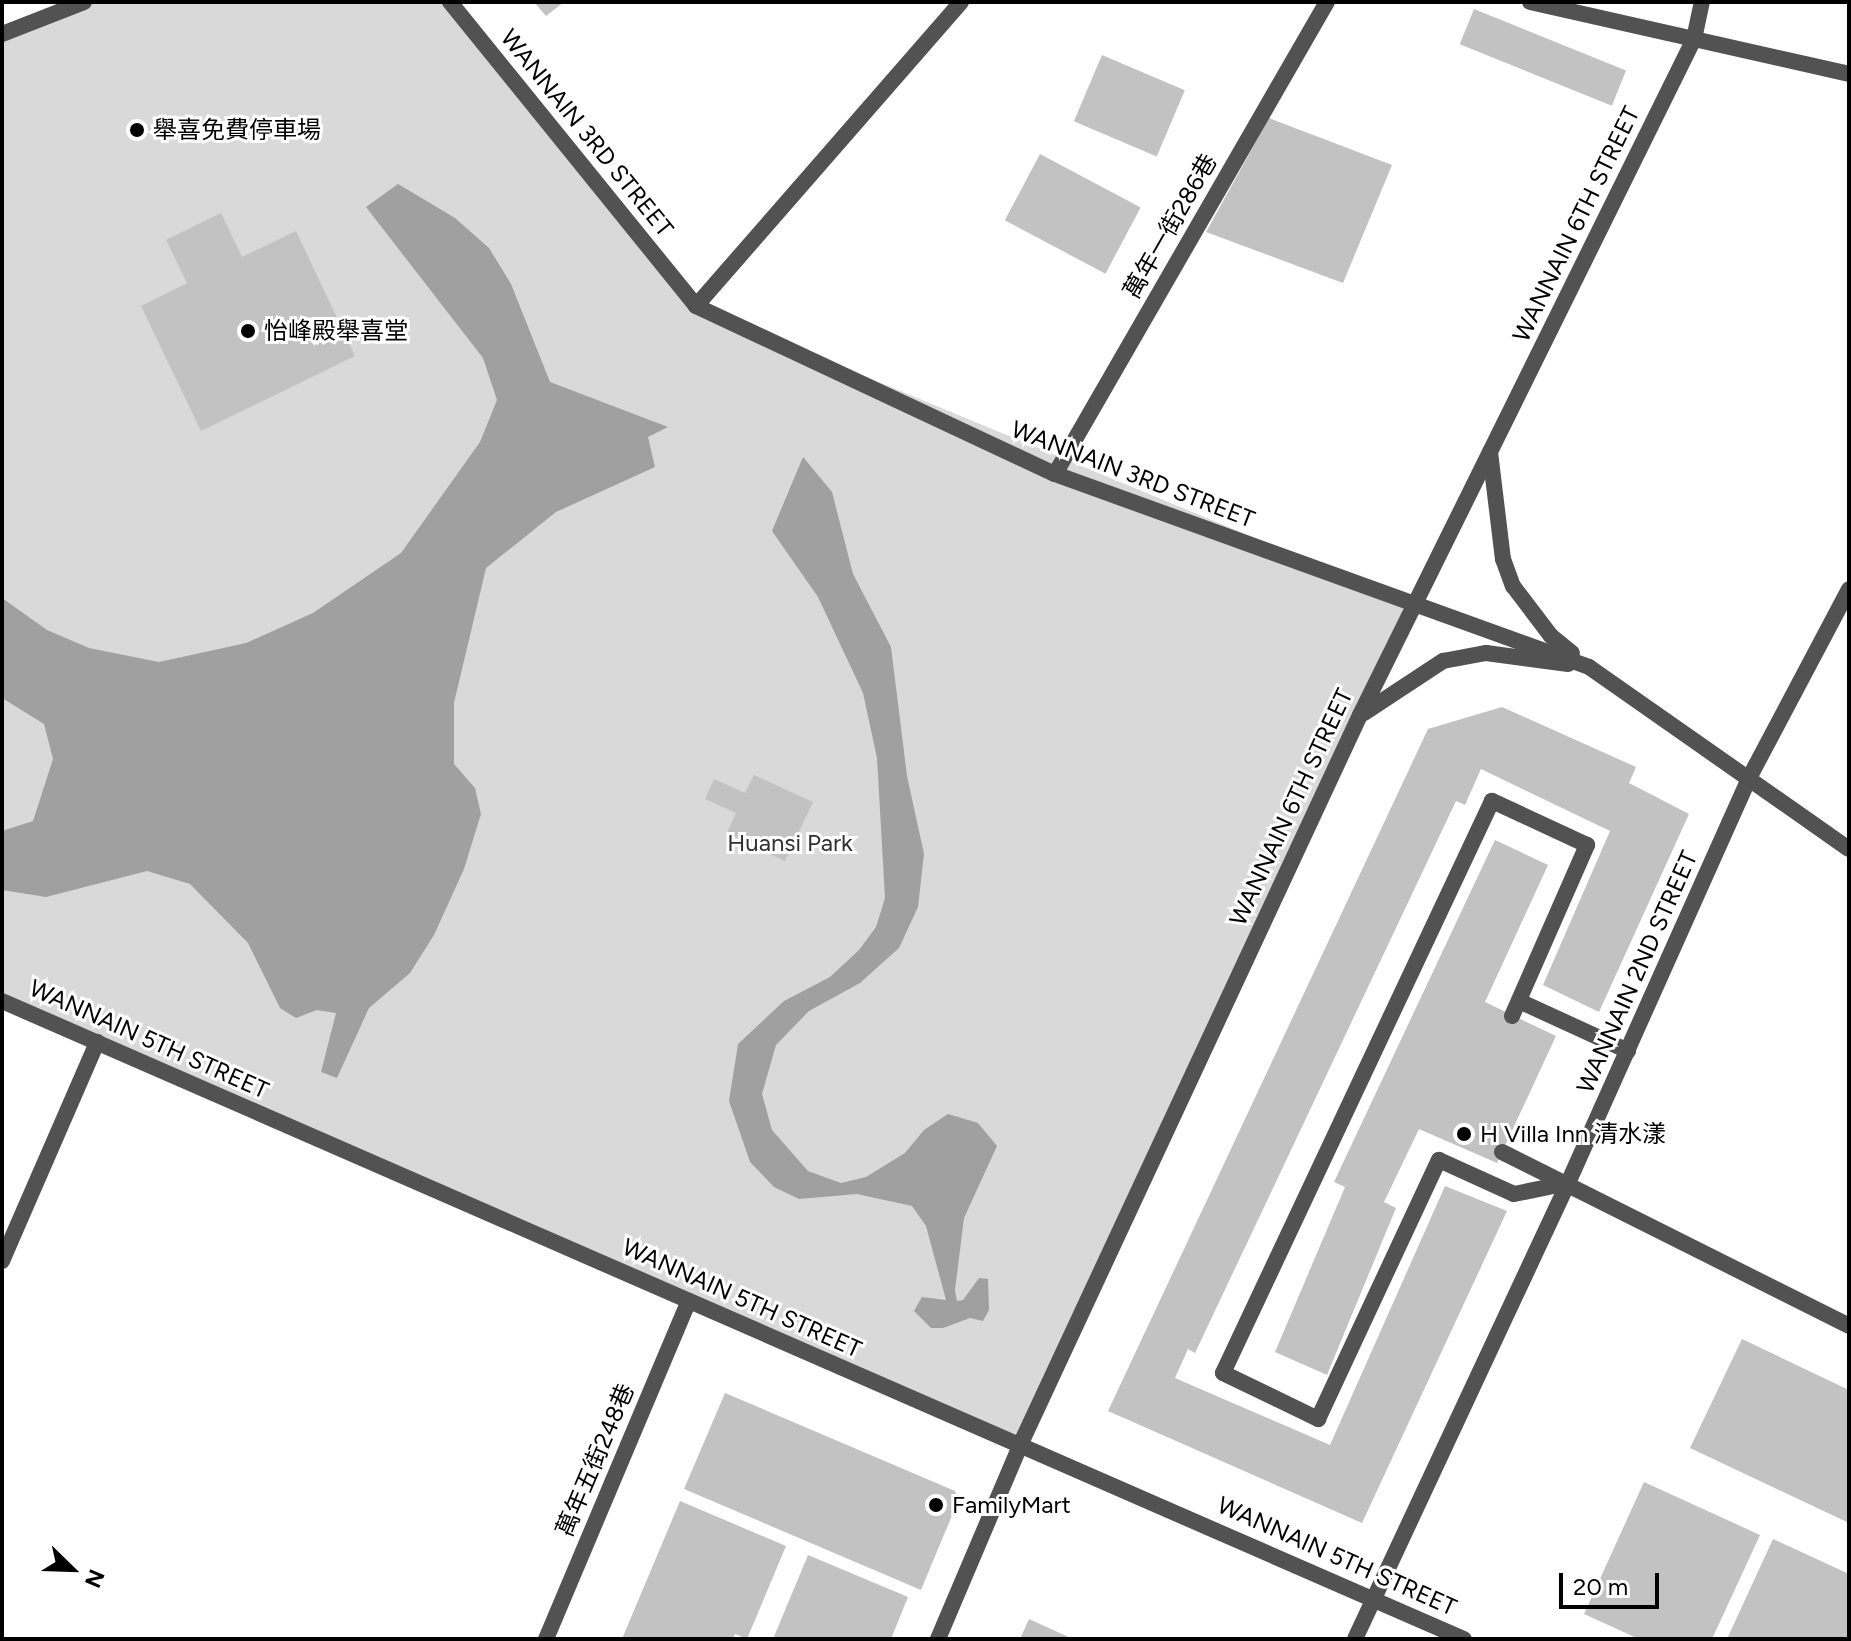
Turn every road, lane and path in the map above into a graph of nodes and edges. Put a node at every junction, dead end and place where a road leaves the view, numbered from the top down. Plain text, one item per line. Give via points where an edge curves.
1 (84, 2) edge
2 (450, 2) edge
3 (961, 2) edge
4 (1327, 2) edge
5 (1530, 2) edge
6 (1702, 2) edge
7 (2, 34) edge
8 (1694, 39) junction
9 (1849, 74) edge
10 (696, 306) junction
11 (1490, 452) junction
12 (1055, 474) junction
13 (1849, 589) edge
14 (1414, 604) junction
15 (1589, 667) junction
16 (1360, 715) junction
17 (1748, 780) junction
18 (1849, 849) edge
19 (2, 1001) edge
20 (97, 1042) junction
21 (1628, 1051) junction
22 (1502, 1152) dead end
23 (1568, 1183) junction
24 (2, 1261) edge
25 (689, 1301) junction
26 (1849, 1326) edge
27 (1021, 1443) junction
28 (1373, 1599) junction
29 (546, 1639) edge
30 (938, 1639) edge
31 (1355, 1639) edge
32 (1464, 1639) edge

1 - 7 street
2 - 10 street, WANNAIN 3RD STREET
3 - 10 street
4 - 12 street, 萬年一街286巷
5 - 8 street
6 - 8 street, WANNAIN 6TH STREET
8 - 9 street
8 - 11 street, WANNAIN 6TH STREET
10 - 12 street, WANNAIN 3RD STREET
11 - 14 street, WANNAIN 6TH STREET
11 - 15 street via 1503,559 1513,586 1551,636
12 - 14 street, WANNAIN 3RD STREET
13 - 17 street, WANNAIN 2ND STREET
14 - 15 street, WANNAIN 3RD STREET
14 - 16 street, WANNAIN 6TH STREET
15 - 16 street via 1486,653 1443,661
15 - 17 street, WANNAIN 3RD STREET
16 - 27 street, WANNAIN 6TH STREET
17 - 18 street, WANNAIN 3RD STREET
17 - 21 street, WANNAIN 2ND STREET
19 - 20 street, WANNAIN 5TH STREET
20 - 24 street
20 - 25 street, WANNAIN 5TH STREET
21 - 23 street, WANNAIN 2ND STREET
21 - 23 street via 1515,1008 1587,845 1492,801 1223,1373 1318,1419 1439,1160 1514,1194
22 - 23 street
23 - 26 street
23 - 28 street, WANNAIN 2ND STREET
25 - 27 street, WANNAIN 5TH STREET
25 - 29 street, 萬年五街248巷
27 - 28 street, WANNAIN 5TH STREET
27 - 30 street, WANNAIN 6TH STREET
28 - 31 street, WANNAIN 2ND STREET
28 - 32 street, WANNAIN 5TH STREET

